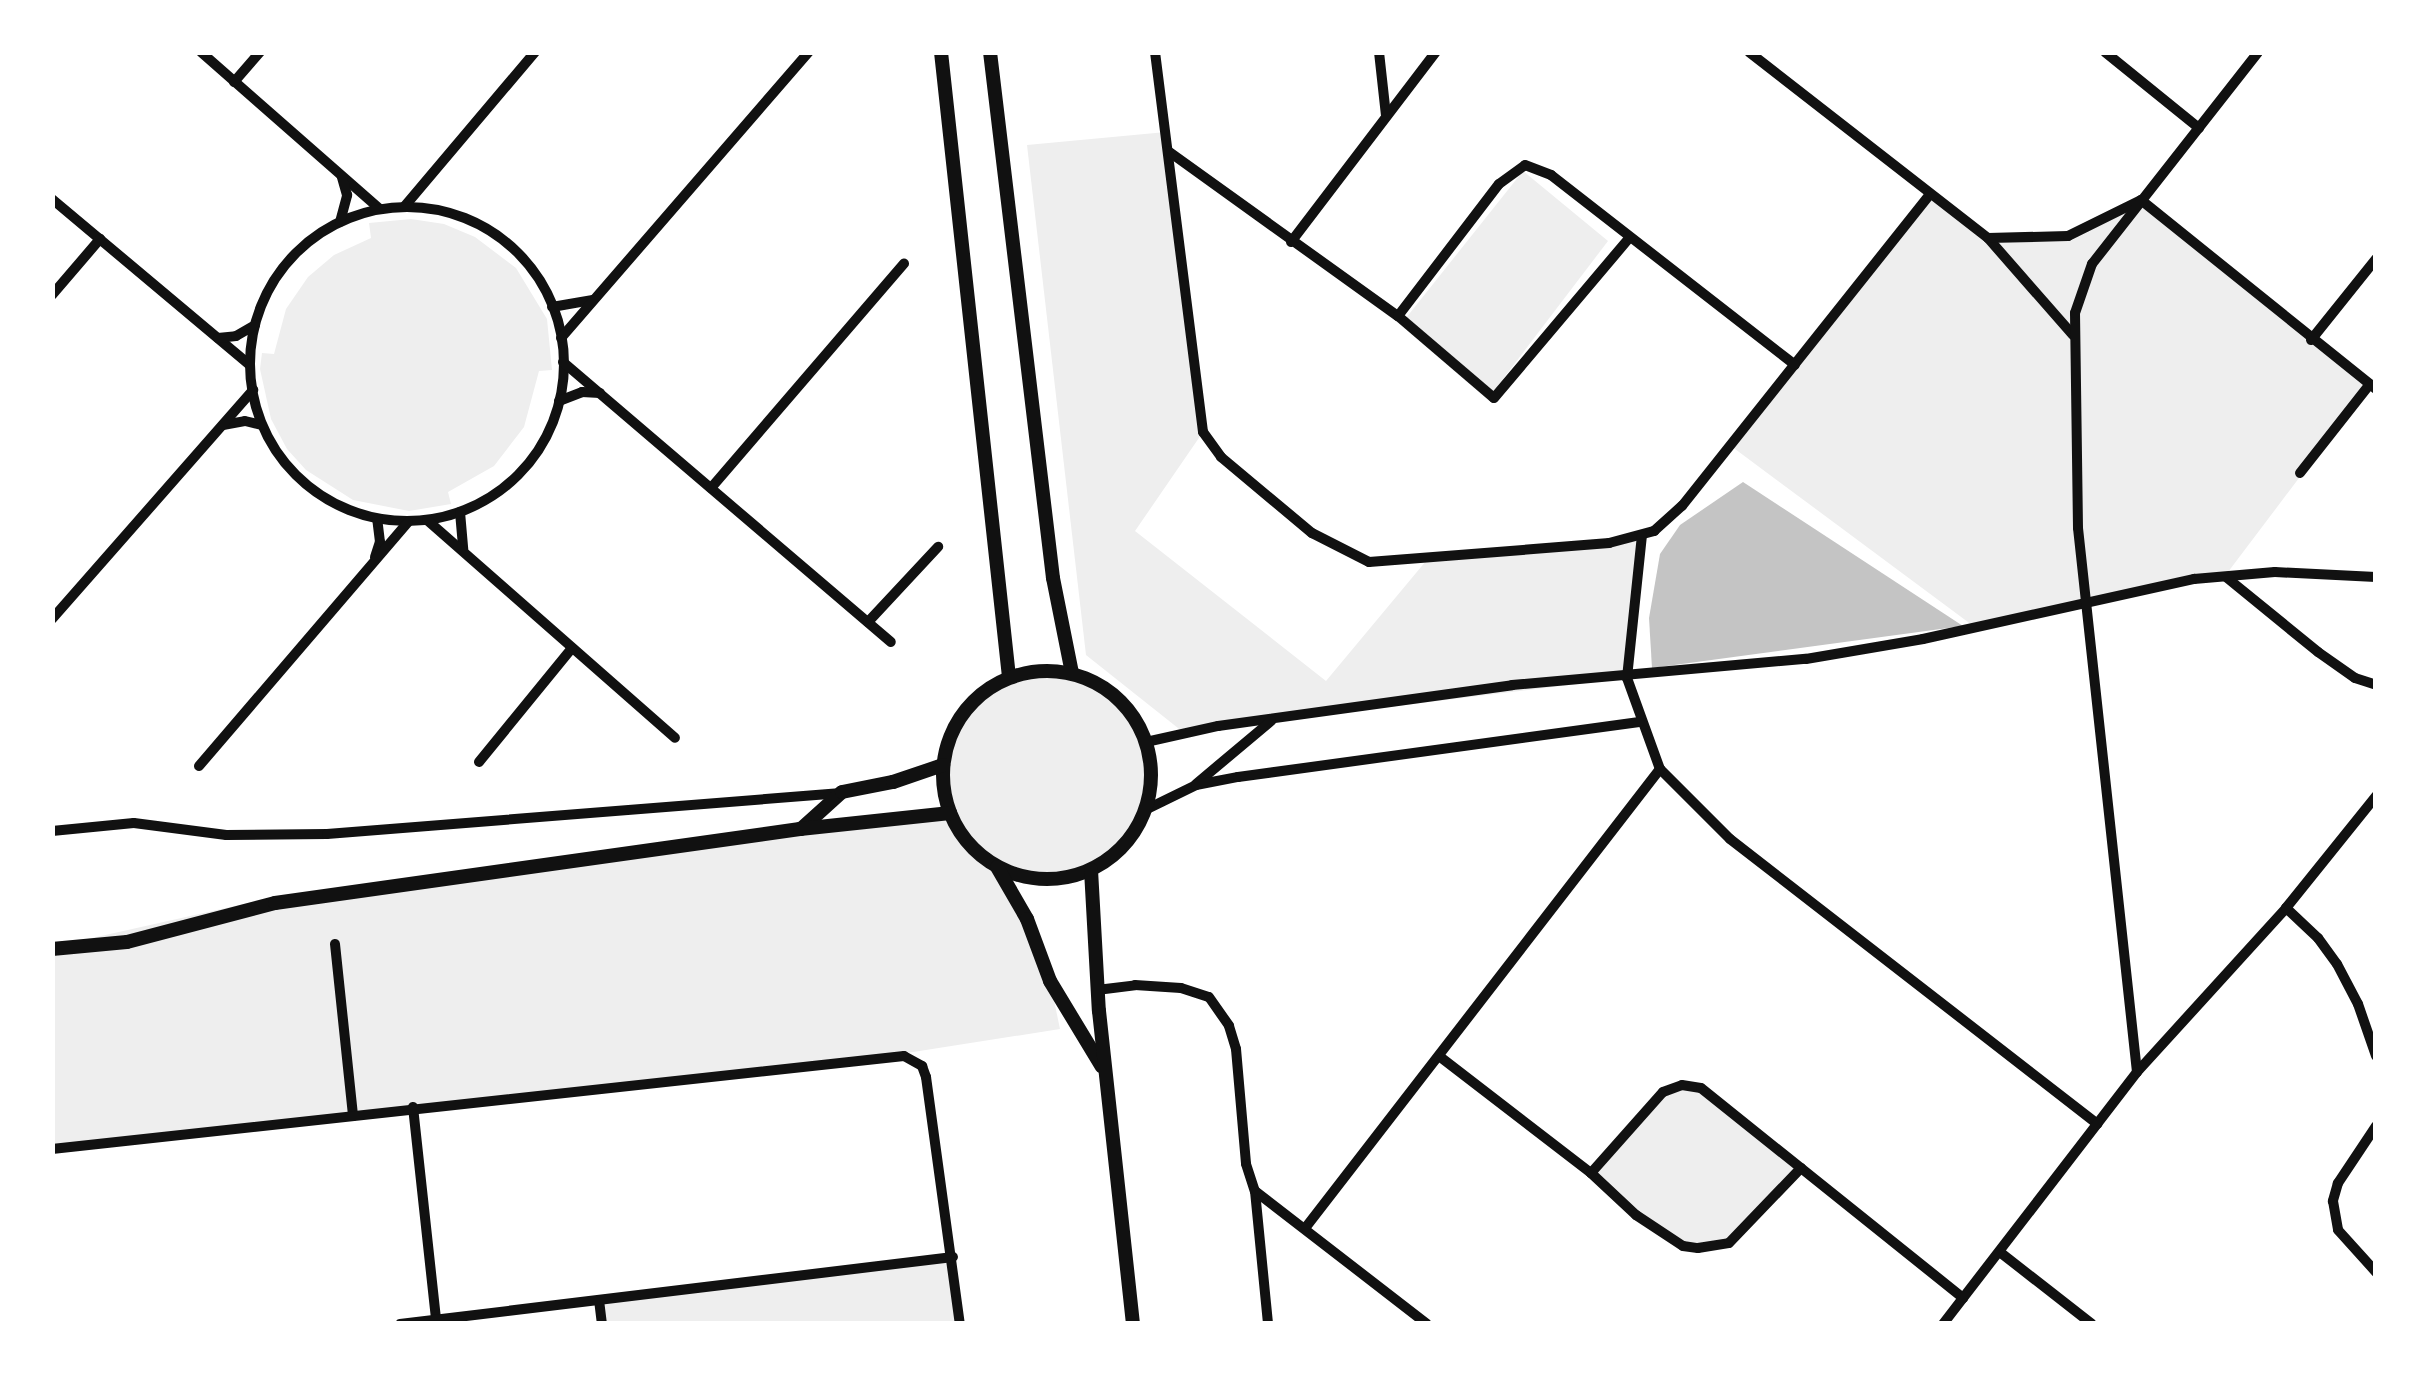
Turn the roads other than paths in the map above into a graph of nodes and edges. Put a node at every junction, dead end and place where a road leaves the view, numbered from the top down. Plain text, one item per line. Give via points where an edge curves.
1 (201, 52) edge
2 (260, 52) edge
3 (536, 52) edge
4 (809, 52) edge
5 (940, 52) edge
6 (990, 52) edge
7 (1154, 52) edge
8 (1378, 52) edge
9 (1436, 52) edge
10 (1749, 52) edge
11 (2105, 52) edge
12 (2258, 52) edge
13 (234, 82) junction
14 (1386, 115) junction
15 (2198, 128) junction
16 (1168, 151) junction
17 (432, 174) junction
18 (342, 176) junction
19 (1929, 196) junction
20 (52, 199) edge
21 (2140, 200) junction
22 (404, 207) junction
23 (380, 209) junction
24 (435, 210) junction
25 (340, 222) junction
26 (1629, 238) junction
27 (1988, 238) junction
28 (100, 239) junction
29 (1292, 242) junction
30 (2376, 259) edge
31 (904, 264) dead end
32 (52, 295) edge
33 (596, 298) junction
34 (552, 307) junction
35 (1398, 316) junction
36 (256, 325) junction
37 (2073, 335) junction
38 (216, 338) junction
39 (561, 338) junction
40 (2312, 340) junction
41 (563, 362) junction
42 (250, 365) junction
43 (1795, 365) junction
44 (2372, 386) edge
45 (253, 390) junction
46 (601, 394) junction
47 (559, 402) junction
48 (222, 425) junction
49 (262, 425) junction
50 (2300, 473) dead end
51 (710, 488) junction
52 (460, 512) junction
53 (377, 519) junction
54 (427, 520) junction
55 (408, 522) junction
56 (1642, 535) junction
57 (938, 547) dead end
58 (466, 554) junction
59 (373, 562) junction
60 (2226, 576) junction
61 (2376, 577) edge
62 (2084, 603) junction
63 (52, 619) edge
64 (868, 622) junction
65 (891, 642) dead end
66 (572, 648) junction
67 (1072, 673) junction
68 (1008, 677) junction
69 (1627, 678) junction
70 (2376, 684) edge
71 (1273, 720) junction
72 (1639, 722) junction
73 (676, 738) dead end
74 (1146, 742) junction
75 (479, 762) dead end
76 (943, 765) junction
77 (198, 766) dead end
78 (1660, 769) junction
79 (1196, 785) junction
80 (842, 792) junction
81 (2376, 796) edge
82 (1145, 810) junction
83 (950, 813) junction
84 (800, 829) junction
85 (52, 831) edge
86 (998, 867) junction
87 (1091, 870) junction
88 (2286, 908) junction
89 (335, 944) dead end
90 (52, 950) edge
91 (1097, 990) junction
92 (1440, 1056) junction
93 (2376, 1056) edge
94 (1106, 1072) junction
95 (2137, 1072) junction
96 (413, 1107) junction
97 (353, 1116) junction
98 (2098, 1124) junction
99 (2376, 1126) edge
100 (52, 1149) edge
101 (1801, 1168) junction
102 (1591, 1173) junction
103 (1255, 1190) junction
104 (1306, 1226) junction
105 (2001, 1252) junction
106 (954, 1257) junction
107 (2371, 1268) edge
108 (1963, 1298) junction
109 (600, 1300) junction
110 (436, 1319) junction
111 (400, 1324) edge
112 (602, 1324) edge
113 (960, 1324) edge
114 (1134, 1324) edge
115 (1268, 1324) edge
116 (1427, 1324) edge
117 (1944, 1324) edge
118 (2092, 1324) edge

1 - 13 street
2 - 13 street
3 - 17 street
4 - 33 street
5 - 68 street
6 - 67 street via 1053,578
7 - 16 street
8 - 14 street
9 - 14 street
10 - 19 street
11 - 15 street
12 - 15 street
13 - 18 street
14 - 29 street
15 - 21 street
16 - 29 street
16 - 56 street via 1204,432 1222,457 1312,533 1344,553 1391,564
17 - 22 street
17 - 24 street via 428,193
18 - 23 street
18 - 25 street via 347,195
19 - 27 street
19 - 43 street
20 - 28 street
21 - 27 street via 2068,236
21 - 37 street via 2092,264
21 - 40 street
22 - 23 street
22 - 24 street
23 - 25 street
24 - 34 street via 473,222 506,243 534,272
25 - 36 street via 286,264
26 - 35 street via 1551,175 1525,165 1506,176
26 - 35 street via 1494,398
26 - 43 street
27 - 37 street
28 - 32 street
28 - 38 street
29 - 35 street
30 - 40 street
31 - 51 street
33 - 34 street
33 - 39 street
34 - 39 street
36 - 38 street
36 - 42 street
37 - 62 street
38 - 42 street
39 - 41 street
40 - 44 street
41 - 46 street
41 - 47 street
42 - 45 street
43 - 56 street via 1682,506
44 - 50 street
45 - 48 street
45 - 49 street
46 - 47 street via 582,392
46 - 51 street
47 - 52 street via 542,445 518,476
48 - 49 street
48 - 63 street
49 - 53 street via 308,486 340,507
51 - 64 street
52 - 54 street
52 - 58 street
53 - 55 street
53 - 59 street via 380,542
54 - 55 street
54 - 58 street
55 - 59 street
56 - 69 street
57 - 64 street
58 - 66 street
59 - 77 street
60 - 61 street
60 - 62 street
60 - 70 street via 2318,652
62 - 69 street via 1806,659
62 - 95 street
64 - 65 street
66 - 73 street
66 - 75 street
67 - 68 street
67 - 74 street via 1104,687 1129,711
68 - 76 street via 963,712
69 - 71 street via 1512,685
69 - 72 street
71 - 74 street
71 - 79 street
72 - 78 street
72 - 79 street
74 - 82 street
76 - 80 street
76 - 83 street
78 - 92 street
78 - 98 street via 1730,838
79 - 82 street
80 - 84 street
80 - 85 street via 287,836 134,823
81 - 88 street
82 - 87 street via 1120,850
83 - 84 street
83 - 86 street via 969,844
84 - 90 street via 276,903 128,942
86 - 87 street via 1039,880
86 - 94 street via 1050,981
87 - 91 street
88 - 93 street via 2337,964
88 - 95 street
89 - 97 street
91 - 94 street
91 - 103 street via 1180,988 1210,998 1236,1048 1245,1153
92 - 102 street
92 - 104 street
94 - 114 street
95 - 98 street
96 - 97 street
96 - 106 street via 904,1056 922,1066
96 - 110 street
97 - 100 street
98 - 105 street
99 - 107 street via 2332,1202 2338,1230
101 - 102 street via 1742,1234 1717,1248 1667,1237
101 - 102 street via 1692,1085 1663,1092
101 - 108 street
103 - 104 street
103 - 115 street
104 - 116 street
105 - 108 street
105 - 118 street
106 - 109 street
106 - 113 street
108 - 117 street
109 - 110 street
109 - 112 street
110 - 111 street

